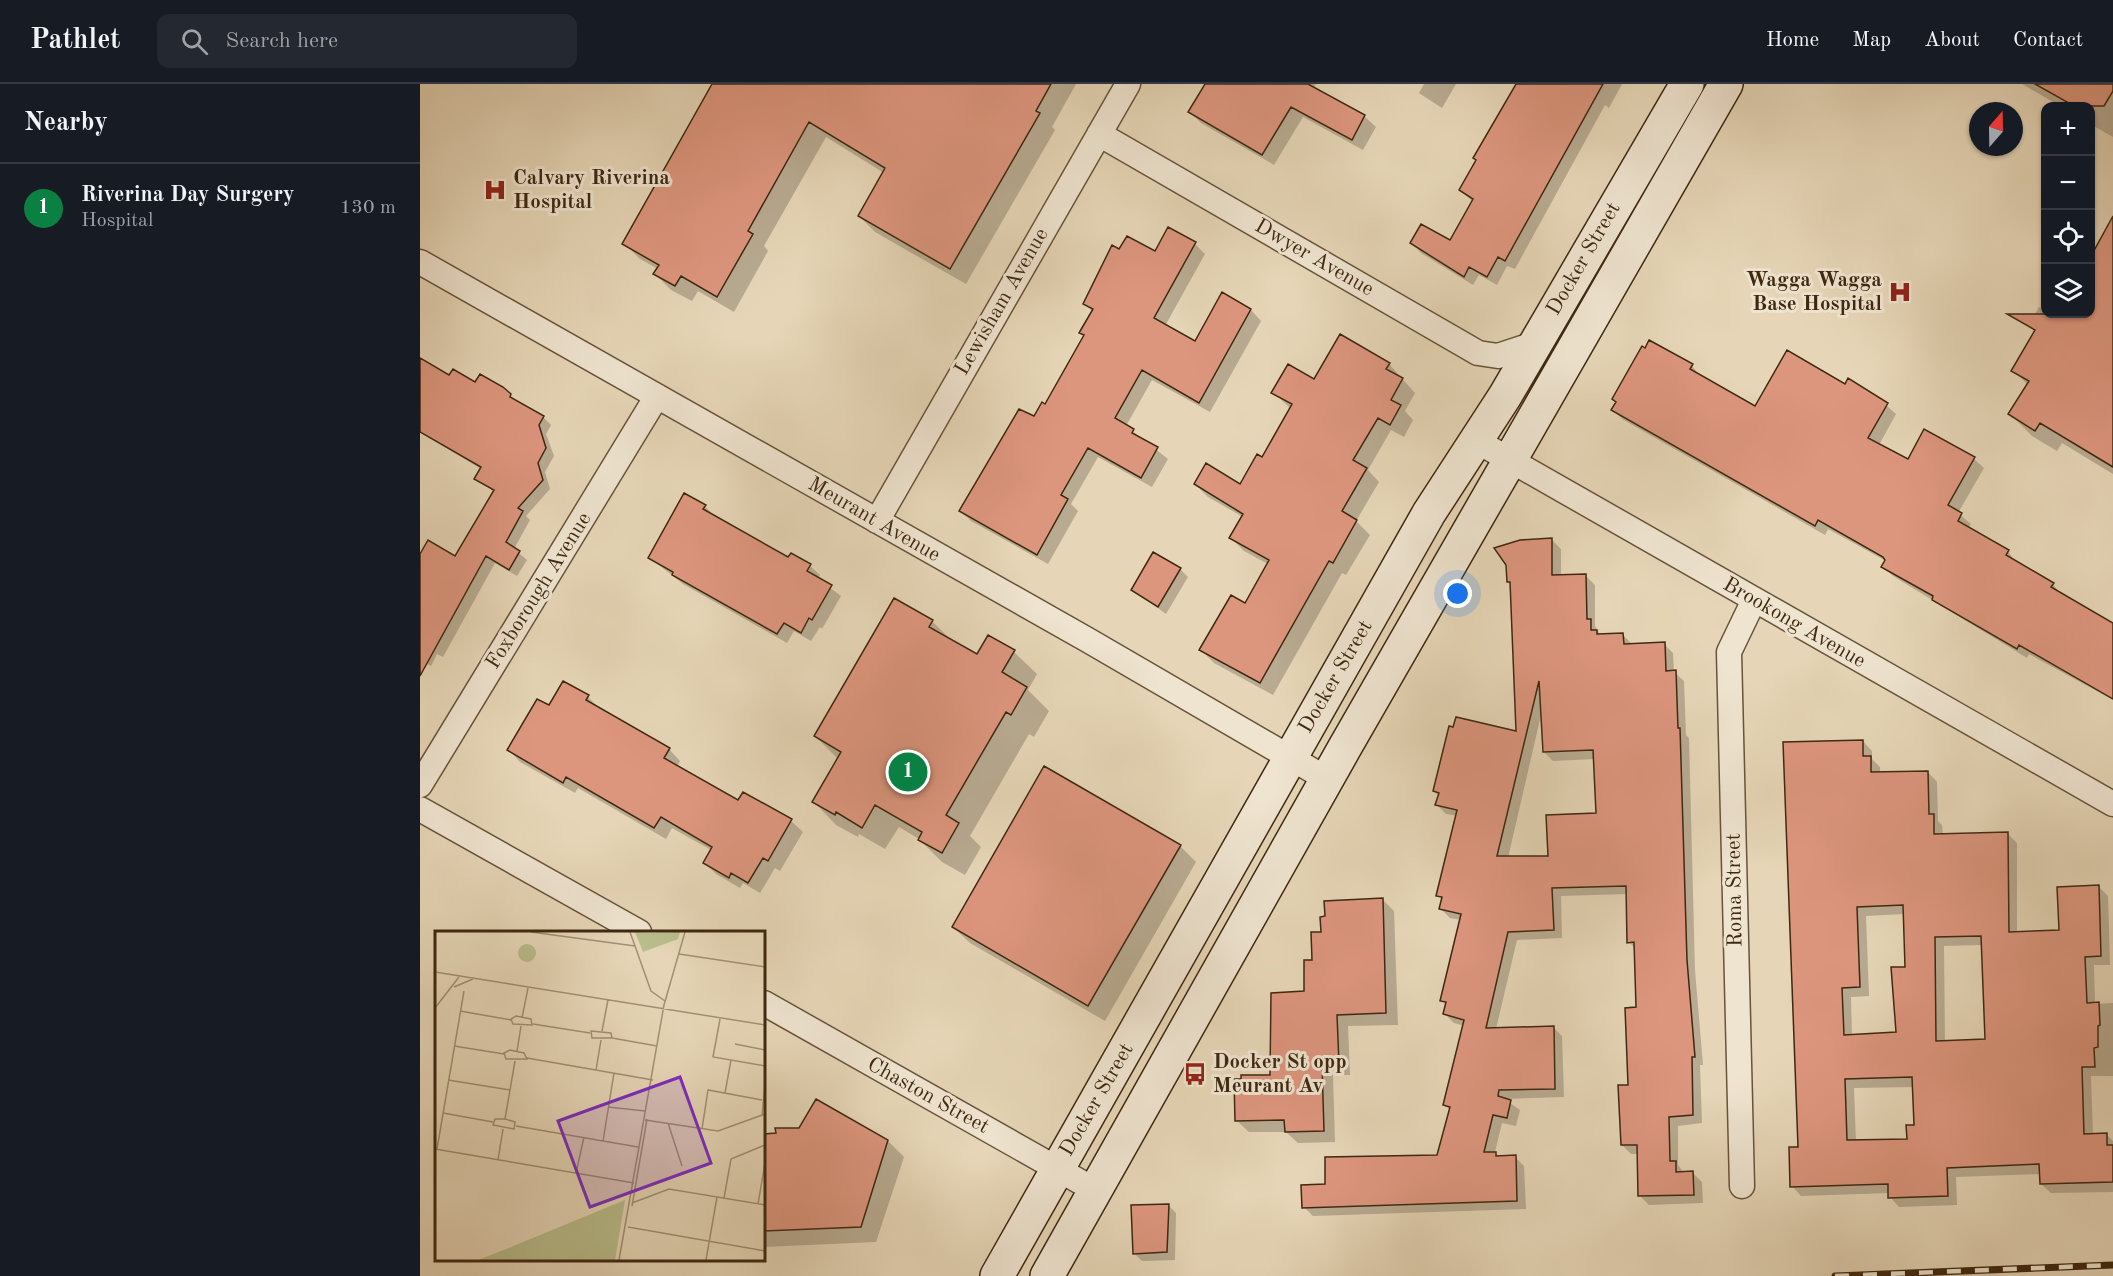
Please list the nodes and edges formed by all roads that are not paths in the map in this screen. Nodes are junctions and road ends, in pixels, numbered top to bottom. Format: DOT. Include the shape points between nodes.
graph roads {
  1 [pos="1128,84"];
  2 [pos="1687,84"];
  3 [pos="1726,84"];
  4 [pos="1099,135"];
  5 [pos="420,262"];
  6 [pos="1534,344"];
  7 [pos="657,396"];
  8 [pos="1475,440"];
  9 [pos="1509,461"];
  10 [pos="877,521"];
  11 [pos="1754,600"];
  12 [pos="1290,759"];
  13 [pos="1327,779"];
  14 [pos="420,785"];
  15 [pos="2113,804"];
  16 [pos="420,809"];
  17 [pos="635,931"];
  18 [pos="765,1004"];
  19 [pos="1058,1169"];
  20 [pos="1742,1186"];
  21 [pos="1094,1189"];
  22 [pos="997,1276"];
  23 [pos="1047,1276"];
  1 -- 4 [label="street, Lewisham Avenue"];
  2 -- 6 [label="main road, Docker Street"];
  3 -- 9 [label="main road, Docker Street"];
  4 -- 6 [label="street, Dwyer Avenue" via="1478,353 1498,356"];
  4 -- 10 [label="street, Lewisham Avenue"];
  5 -- 7 [label="street, Meurant Avenue"];
  6 -- 8 [label="main road, Docker Street"];
  7 -- 10 [label="street, Meurant Avenue"];
  7 -- 14 [label="street, Foxborough Avenue"];
  8 -- 9 [label="street, Brookong Avenue"];
  8 -- 12 [label="main road, Docker Street" via="1429,513"];
  9 -- 11 [label="street, Brookong Avenue"];
  9 -- 13 [label="main road, Docker Street"];
  10 -- 12 [label="street, Meurant Avenue"];
  11 -- 15 [label="street, Brookong Avenue"];
  11 -- 20 [label="street, Roma Street" via="1729,652"];
  12 -- 13 [label="street, Meurant Avenue"];
  12 -- 19 [label="main road, Docker Street"];
  13 -- 21 [label="main road, Docker Street"];
  16 -- 17 [label="street"];
  18 -- 19 [label="street, Chaston Street"];
  19 -- 21 [label="street, Chaston Street"];
  19 -- 22 [label="main road, Docker Street"];
  21 -- 23 [label="main road, Docker Street"];
}
